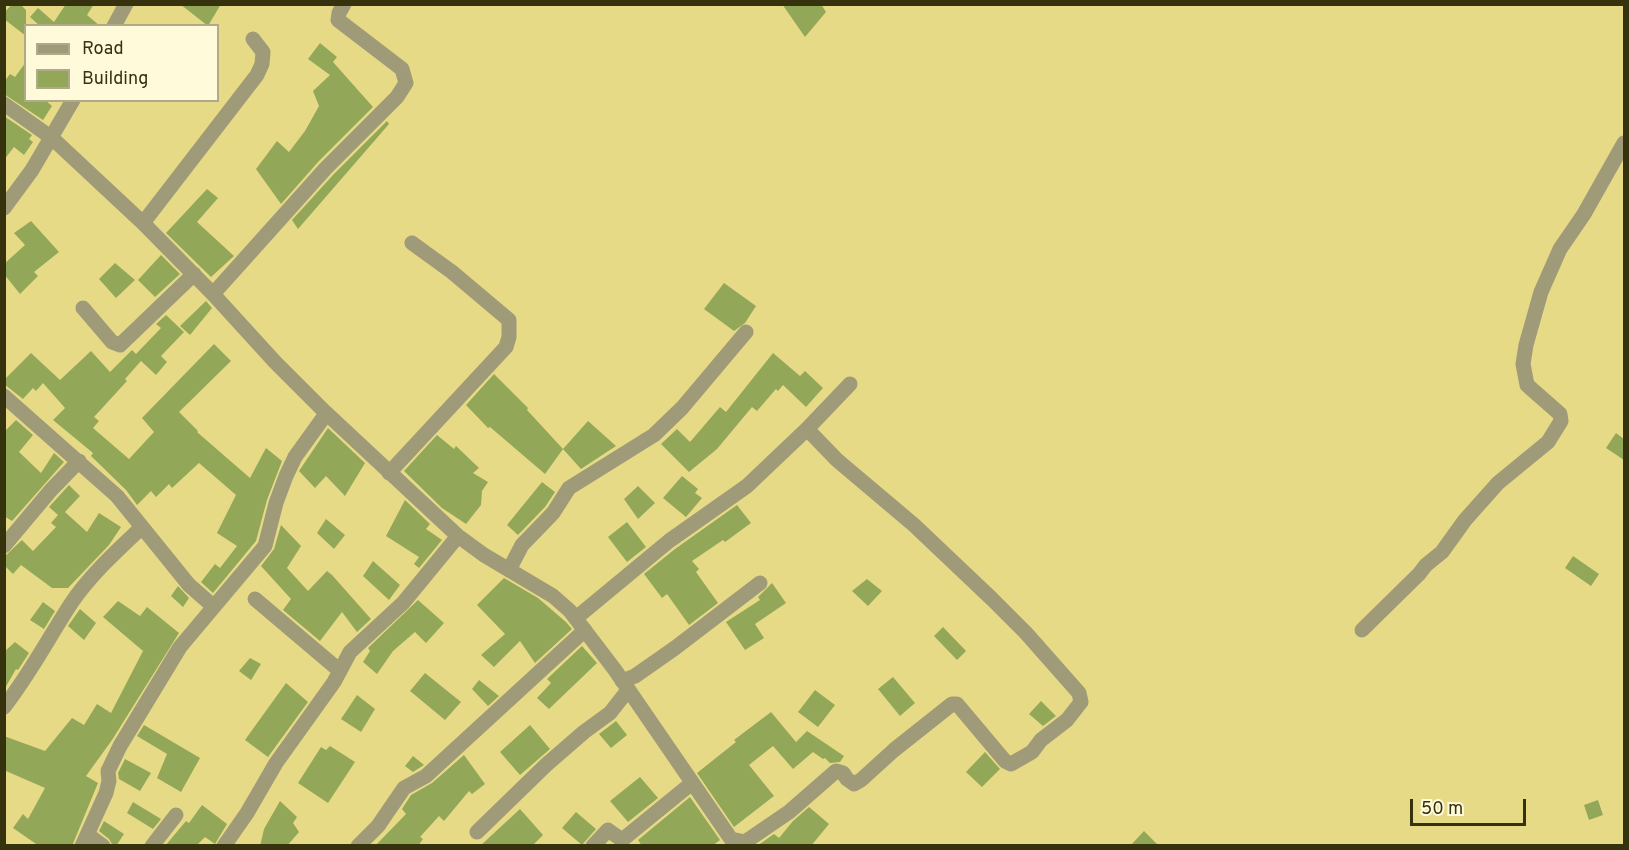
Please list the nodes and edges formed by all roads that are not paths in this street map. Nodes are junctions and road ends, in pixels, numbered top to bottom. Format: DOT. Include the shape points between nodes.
graph roads {
  1 [pos="126,4"];
  2 [pos="344,4"];
  3 [pos="115,24"];
  4 [pos="253,39"];
  5 [pos="72,102"];
  6 [pos="4,104"];
  7 [pos="52,138"];
  8 [pos="1624,144"];
  9 [pos="4,208"];
  10 [pos="143,223"];
  11 [pos="412,243"];
  12 [pos="194,274"];
  13 [pos="213,294"];
  14 [pos="83,308"];
  15 [pos="746,332"];
  16 [pos="850,384"];
  17 [pos="4,396"];
  18 [pos="326,414"];
  19 [pos="807,429"];
  20 [pos="79,461"];
  21 [pos="389,473"];
  22 [pos="142,527"];
  23 [pos="458,536"];
  24 [pos="4,546"];
  25 [pos="509,570"];
  26 [pos="760,583"];
  27 [pos="255,599"];
  28 [pos="213,606"];
  29 [pos="581,624"];
  30 [pos="1362,630"];
  31 [pos="340,671"];
  32 [pos="625,686"];
  33 [pos="4,708"];
  34 [pos="692,783"];
  35 [pos="176,815"];
  36 [pos="477,832"];
  37 [pos="85,840"];
  38 [pos="103,846"];
  39 [pos="152,846"];
  40 [pos="224,846"];
  41 [pos="358,846"];
  42 [pos="593,846"];
  1 -- 3 [label="street"];
  2 -- 13 [label="street" via="338,20 402,69 406,83"];
  4 -- 10 [label="street" via="263,52 257,75"];
  5 -- 7 [label="street"];
  6 -- 7 [label="street"];
  7 -- 9 [label="street"];
  7 -- 10 [label="street"];
  8 -- 30 [label="street" via="1556,256 1526,345 1523,364 1527,385 1560,414 1562,422 1536,453 1498,483 1442,552"];
  10 -- 12 [label="street"];
  11 -- 21 [label="street" via="509,320 509,337 506,347"];
  12 -- 13 [label="street"];
  12 -- 14 [label="street" via="120,345 112,342"];
  13 -- 18 [label="street"];
  15 -- 25 [label="street" via="654,435 569,488 553,513 522,545"];
  16 -- 19 [label="street"];
  17 -- 20 [label="street"];
  18 -- 21 [label="street"];
  18 -- 28 [label="street" via="286,476 265,546"];
  19 -- 29 [label="street" via="747,486 669,541"];
  19 -- 34 [label="street" via="1023,630 1079,693 1081,702 1032,752 1011,764 957,704 952,704 861,780 854,784 836,771 789,812 745,842 731,839"];
  20 -- 22 [label="street" via="117,496"];
  20 -- 24 [label="street"];
  21 -- 23 [label="street"];
  22 -- 28 [label="street" via="189,585"];
  22 -- 33 [label="street" via="73,602"];
  23 -- 25 [label="street"];
  23 -- 31 [label="street" via="403,603 350,652"];
  25 -- 29 [label="street" via="553,596"];
  26 -- 32 [label="street"];
  27 -- 31 [label="street"];
  28 -- 37 [label="street" via="180,647 120,746 108,771 106,793"];
  29 -- 32 [label="street"];
  29 -- 41 [label="street" via="426,776 404,788 378,826"];
  31 -- 40 [label="street"];
  32 -- 34 [label="street"];
  32 -- 36 [label="street" via="610,713 546,765"];
  34 -- 42 [label="street" via="622,840 608,830"];
  35 -- 39 [label="street"];
  37 -- 38 [label="street"];
}
